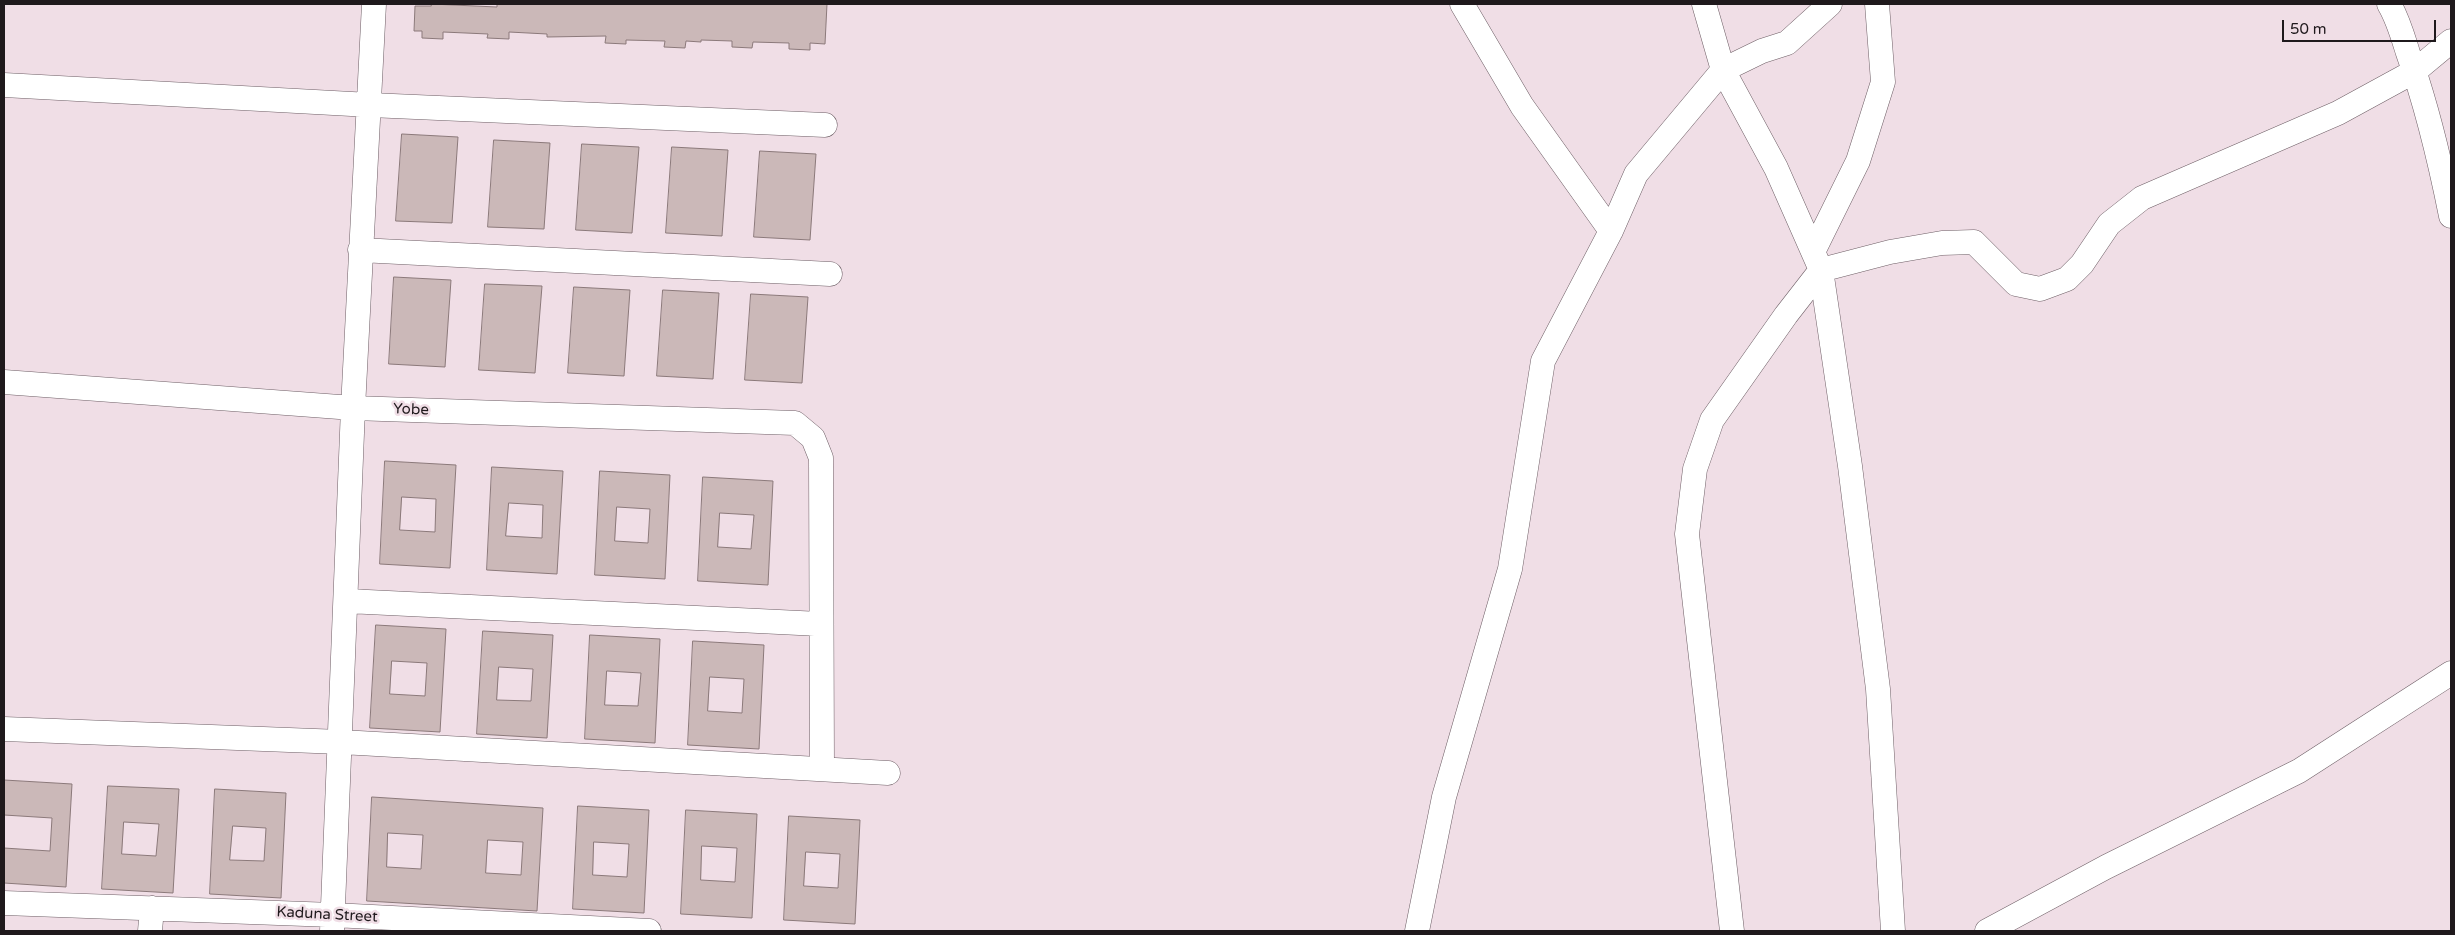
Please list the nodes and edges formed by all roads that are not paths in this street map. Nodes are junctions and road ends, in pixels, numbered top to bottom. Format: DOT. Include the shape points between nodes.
graph roads {
  1 [pos="374,4"];
  2 [pos="1462,4"];
  3 [pos="1704,4"];
  4 [pos="1830,4"];
  5 [pos="1877,4"];
  6 [pos="2389,4"];
  7 [pos="2451,41"];
  8 [pos="1723,70"];
  9 [pos="2415,71"];
  10 [pos="4,85"];
  11 [pos="370,105"];
  12 [pos="825,125"];
  13 [pos="2451,216"];
  14 [pos="1611,231"];
  15 [pos="360,250"];
  16 [pos="1817,261"];
  17 [pos="830,274"];
  18 [pos="4,382"];
  19 [pos="353,408"];
  20 [pos="347,601"];
  21 [pos="820,624"];
  22 [pos="2451,672"];
  23 [pos="4,729"];
  24 [pos="341,742"];
  25 [pos="822,769"];
  26 [pos="888,773"];
  27 [pos="4,903"];
  28 [pos="152,908"];
  29 [pos="333,923"];
  30 [pos="150,931"];
  31 [pos="649,931"];
  32 [pos="1417,931"];
  33 [pos="1732,931"];
  34 [pos="1893,931"];
  35 [pos="1987,931"];
  1 -- 11 [label="street"];
  2 -- 14 [label="street" via="1522,106"];
  3 -- 8 [label="street"];
  4 -- 8 [label="street" via="1787,43"];
  5 -- 16 [label="street" via="1883,82 1858,161"];
  6 -- 9 [label="street"];
  7 -- 9 [label="street"];
  8 -- 14 [label="street" via="1636,174"];
  8 -- 16 [label="street" via="1776,168"];
  9 -- 13 [label="street" via="2442,167"];
  9 -- 16 [label="street" via="2338,113 2142,198 2109,224 2082,264 2067,279 2040,289 2016,284 1974,242 1942,243"];
  10 -- 11 [label="street"];
  11 -- 12 [label="street"];
  11 -- 15 [label="street"];
  14 -- 32 [label="street" via="1543,361 1510,569 1444,797"];
  15 -- 17 [label="street"];
  15 -- 19 [label="street"];
  16 -- 33 [label="street" via="1786,315 1712,420 1695,469 1687,534"];
  16 -- 34 [label="street" via="1850,466 1878,689"];
  18 -- 19 [label="street, Yobe"];
  19 -- 20 [label="street"];
  19 -- 21 [label="street, Yobe" via="795,422 813,438 821,458"];
  20 -- 21 [label="street"];
  20 -- 24 [label="street"];
  21 -- 25 [label="street"];
  22 -- 35 [label="street" via="2299,771 2106,867"];
  23 -- 24 [label="street"];
  24 -- 25 [label="street"];
  24 -- 29 [label="street"];
  25 -- 26 [label="street"];
  27 -- 28 [label="street, Kaduna Street"];
  28 -- 29 [label="street, Kaduna Street"];
  28 -- 30 [label="street"];
  29 -- 31 [label="street, Kaduna Street"];
}
